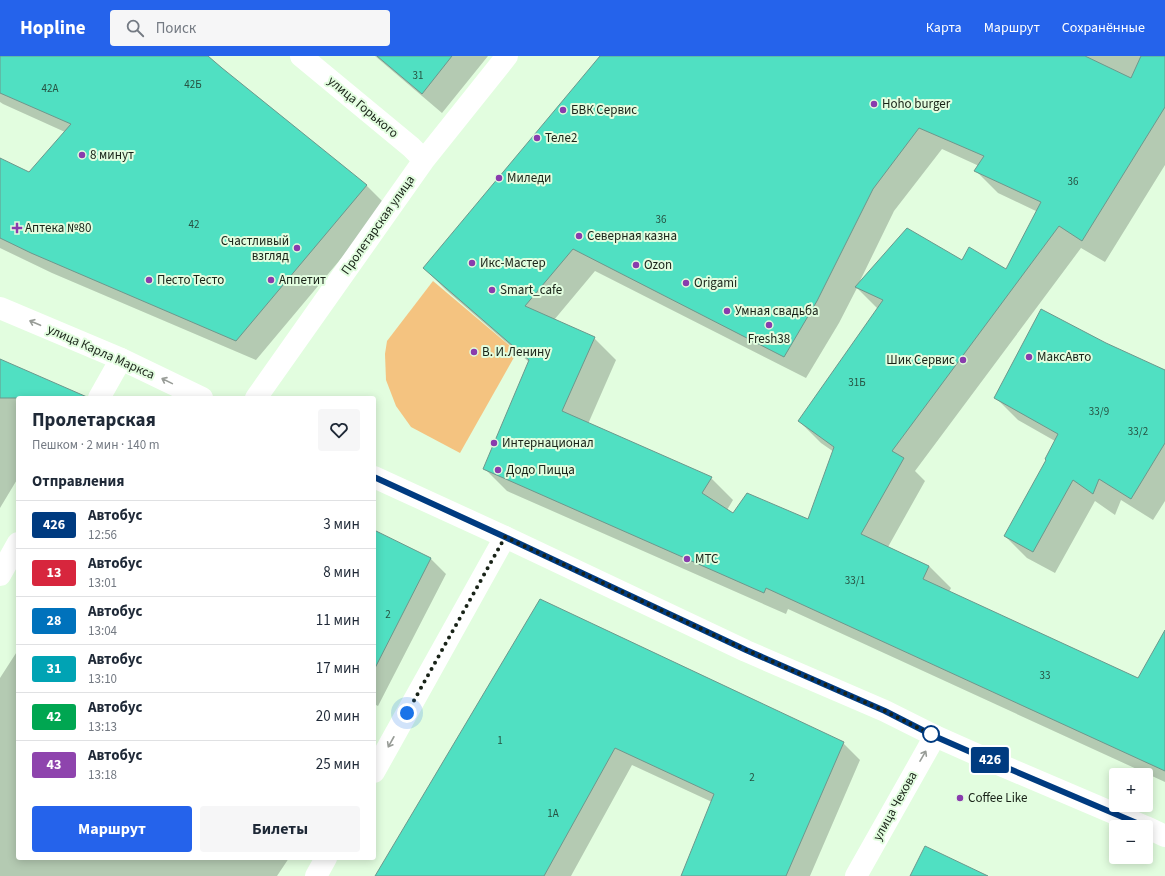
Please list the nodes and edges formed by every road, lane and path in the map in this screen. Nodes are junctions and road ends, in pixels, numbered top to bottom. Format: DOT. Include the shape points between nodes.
graph roads {
  1 [pos="301,56"];
  2 [pos="507,56"];
  3 [pos="424,160"];
  4 [pos="0,308"];
  5 [pos="121,359"];
  6 [pos="101,396"];
  7 [pos="198,396"];
  8 [pos="257,396"];
  9 [pos="376,478"];
  10 [pos="505,537"];
  11 [pos="16,547"];
  12 [pos="0,575"];
  13 [pos="934,736"];
  14 [pos="376,768"];
  15 [pos="1130,820"];
  16 [pos="1153,830"];
  17 [pos="1165,836"];
  18 [pos="325,860"];
  19 [pos="316,876"];
  20 [pos="856,876"];
  1 -- 3 [label="street, улица Горького"];
  2 -- 3 [label="street, Пролетарская улица"];
  3 -- 8 [label="street, Пролетарская улица"];
  5 -- 4 [label="street, улица Карла Маркса, one-way"];
  5 -- 6 [label="street"];
  7 -- 5 [label="street, улица Карла Маркса, one-way"];
  9 -- 10 [label="street"];
  10 -- 13 [label="street" via="746,650 885,711"];
  10 -- 14 [label="street, one-way"];
  11 -- 12 [label="street"];
  13 -- 15 [label="street"];
  20 -- 13 [label="street, улица Чехова, one-way"];
  16 -- 17 [label="street"];
  18 -- 19 [label="street"];
}
